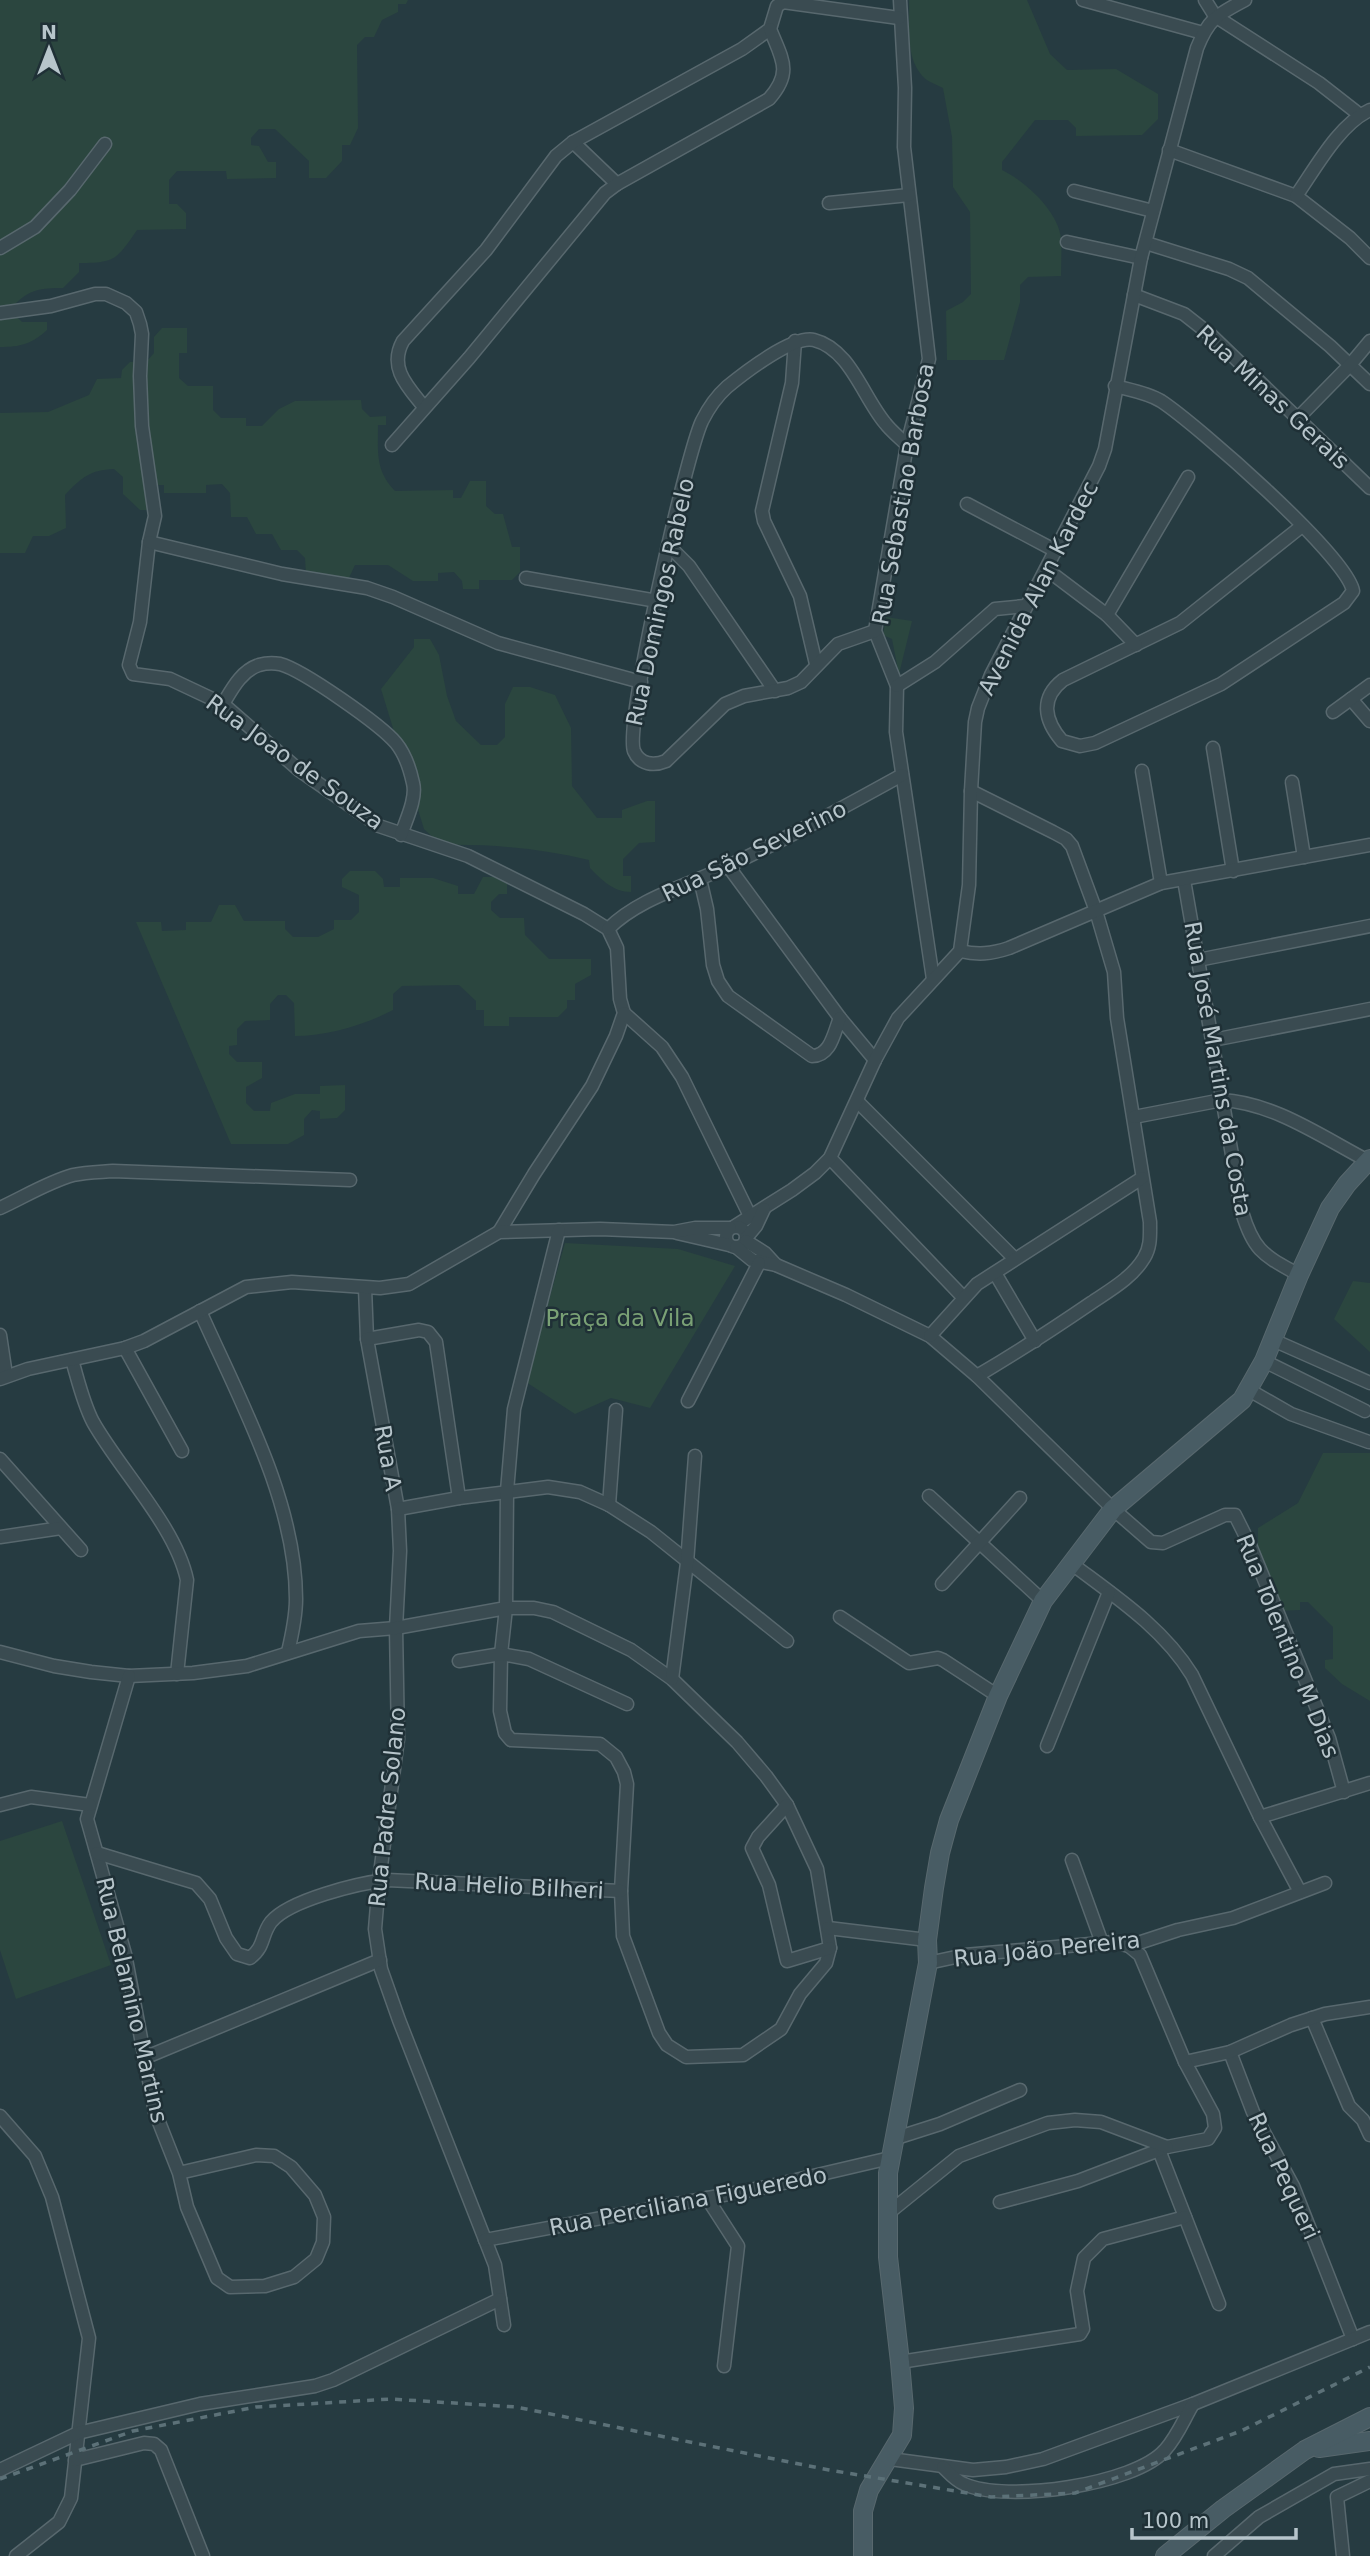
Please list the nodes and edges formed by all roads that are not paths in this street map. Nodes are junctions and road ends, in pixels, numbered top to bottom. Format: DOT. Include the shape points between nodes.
graph roads {
  1 [pos="900,0"];
  2 [pos="1205,0"];
  3 [pos="1245,0"];
  4 [pos="1091,1"];
  5 [pos="1215,16"];
  6 [pos="899,18"];
  7 [pos="770,29"];
  8 [pos="1203,33"];
  9 [pos="1365,112"];
  10 [pos="573,142"];
  11 [pos="105,144"];
  12 [pos="1169,150"];
  13 [pos="617,184"];
  14 [pos="1074,191"];
  15 [pos="909,195"];
  16 [pos="1296,196"];
  17 [pos="829,203"];
  18 [pos="1153,211"];
  19 [pos="1067,242"];
  20 [pos="1146,243"];
  21 [pos="0,248"];
  22 [pos="1141,258"];
  23 [pos="1370,258"];
  24 [pos="1134,295"];
  25 [pos="0,313"];
  26 [pos="799,340"];
  27 [pos="1370,341"];
  28 [pos="1350,365"];
  29 [pos="1370,384"];
  30 [pos="1115,386"];
  31 [pos="425,407"];
  32 [pos="1298,418"];
  33 [pos="907,445"];
  34 [pos="392,446"];
  35 [pos="1188,477"];
  36 [pos="1370,488"];
  37 [pos="967,505"];
  38 [pos="1302,526"];
  39 [pos="149,542"];
  40 [pos="669,546"];
  41 [pos="1056,551"];
  42 [pos="1046,569"];
  43 [pos="526,578"];
  44 [pos="657,601"];
  45 [pos="1025,606"];
  46 [pos="1107,615"];
  47 [pos="875,631"];
  48 [pos="1136,645"];
  49 [pos="816,664"];
  50 [pos="640,682"];
  51 [pos="1370,685"];
  52 [pos="897,687"];
  53 [pos="775,691"];
  54 [pos="1351,699"];
  55 [pos="223,704"];
  56 [pos="1333,712"];
  57 [pos="1370,721"];
  58 [pos="1213,748"];
  59 [pos="1142,771"];
  60 [pos="902,775"];
  61 [pos="1292,782"];
  62 [pos="971,791"];
  63 [pos="401,835"];
  64 [pos="1370,845"];
  65 [pos="1304,857"];
  66 [pos="728,866"];
  67 [pos="1233,870"];
  68 [pos="700,879"];
  69 [pos="1184,880"];
  70 [pos="1161,883"];
  71 [pos="1096,911"];
  72 [pos="1370,926"];
  73 [pos="608,929"];
  74 [pos="960,951"];
  75 [pos="1198,960"];
  76 [pos="933,979"];
  77 [pos="1370,1009"];
  78 [pos="624,1013"];
  79 [pos="840,1018"];
  80 [pos="1213,1040"];
  81 [pos="875,1060"];
  82 [pos="1222,1100"];
  83 [pos="857,1101"];
  84 [pos="1133,1117"];
  85 [pos="830,1158"];
  86 [pos="1369,1160"];
  87 [pos="1142,1178"];
  88 [pos="350,1180"];
  89 [pos="0,1208"];
  90 [pos="764,1209"];
  91 [pos="750,1216"];
  92 [pos="732,1227"];
  93 [pos="559,1230"];
  94 [pos="499,1232"];
  95 [pos="674,1232"];
  96 [pos="740,1243"];
  97 [pos="1015,1259"];
  98 [pos="759,1263"];
  99 [pos="776,1265"];
  100 [pos="995,1273"];
  101 [pos="1299,1275"];
  102 [pos="365,1288"];
  103 [pos="963,1297"];
  104 [pos="200,1311"];
  105 [pos="0,1335"];
  106 [pos="930,1336"];
  107 [pos="367,1339"];
  108 [pos="1273,1340"];
  109 [pos="1035,1341"];
  110 [pos="125,1348"];
  111 [pos="72,1360"];
  112 [pos="1264,1361"];
  113 [pos="977,1376"];
  114 [pos="3,1377"];
  115 [pos="1370,1383"];
  116 [pos="1249,1390"];
  117 [pos="688,1401"];
  118 [pos="616,1410"];
  119 [pos="1365,1411"];
  120 [pos="1369,1443"];
  121 [pos="182,1451"];
  122 [pos="695,1456"];
  123 [pos="0,1459"];
  124 [pos="507,1491"];
  125 [pos="929,1496"];
  126 [pos="458,1498"];
  127 [pos="1020,1498"];
  128 [pos="608,1505"];
  129 [pos="398,1509"];
  130 [pos="1113,1509"];
  131 [pos="61,1528"];
  132 [pos="0,1537"];
  133 [pos="981,1543"];
  134 [pos="81,1550"];
  135 [pos="687,1563"];
  136 [pos="1072,1564"];
  137 [pos="942,1584"];
  138 [pos="1109,1592"];
  139 [pos="1043,1601"];
  140 [pos="506,1608"];
  141 [pos="840,1617"];
  142 [pos="396,1628"];
  143 [pos="787,1641"];
  144 [pos="0,1652"];
  145 [pos="288,1652"];
  146 [pos="501,1654"];
  147 [pos="458,1661"];
  148 [pos="177,1674"];
  149 [pos="129,1676"];
  150 [pos="672,1679"];
  151 [pos="998,1696"];
  152 [pos="627,1704"];
  153 [pos="1047,1746"];
  154 [pos="1370,1783"];
  155 [pos="1344,1792"];
  156 [pos="0,1805"];
  157 [pos="90,1805"];
  158 [pos="787,1805"];
  159 [pos="1260,1817"];
  160 [pos="97,1853"];
  161 [pos="1072,1860"];
  162 [pos="379,1881"];
  163 [pos="1325,1883"];
  164 [pos="621,1891"];
  165 [pos="1300,1892"];
  166 [pos="828,1928"];
  167 [pos="927,1940"];
  168 [pos="1102,1943"];
  169 [pos="1129,1945"];
  170 [pos="830,1948"];
  171 [pos="380,1960"];
  172 [pos="929,1964"];
  173 [pos="1370,2007"];
  174 [pos="1312,2018"];
  175 [pos="1230,2052"];
  176 [pos="144,2057"];
  177 [pos="1185,2062"];
  178 [pos="1020,2090"];
  179 [pos="0,2116"];
  180 [pos="1370,2135"];
  181 [pos="892,2139"];
  182 [pos="1163,2149"];
  183 [pos="890,2158"];
  184 [pos="179,2173"];
  185 [pos="707,2198"];
  186 [pos="1000,2202"];
  187 [pos="886,2215"];
  188 [pos="1185,2217"];
  189 [pos="485,2240"];
  190 [pos="500,2300"];
  191 [pos="1219,2304"];
  192 [pos="504,2325"];
  193 [pos="1370,2332"];
  194 [pos="1353,2339"];
  195 [pos="900,2362"];
  196 [pos="724,2366"];
  197 [pos="1193,2404"];
  198 [pos="1370,2417"];
  199 [pos="78,2433"];
  200 [pos="1370,2441"];
  201 [pos="1305,2450"];
  202 [pos="890,2459"];
  203 [pos="75,2460"];
  204 [pos="943,2467"];
  205 [pos="1370,2469"];
  206 [pos="0,2470"];
  207 [pos="1370,2481"];
  208 [pos="16,2556"];
  209 [pos="203,2556"];
  210 [pos="863,2556"];
  211 [pos="1165,2556"];
  212 [pos="1214,2556"];
  213 [pos="1343,2556"];
  1 -- 6 [label="street, Rua Sebastiao Barbosa"];
  2 -- 5 [label="street"];
  3 -- 5 [label="street"];
  4 -- 8 [label="street"];
  5 -- 8 [label="street, Avenida Alan Kardec"];
  5 -- 9 [label="street"];
  6 -- 7 [label="street" via="783,2 777,6"];
  6 -- 15 [label="street, Rua Sebastiao Barbosa"];
  7 -- 10 [label="street" via="717,65"];
  7 -- 13 [label="street" via="784,74 769,99"];
  8 -- 12 [label="street, Avenida Alan Kardec"];
  9 -- 16 [label="street" via="1342,132"];
  10 -- 13 [label="street"];
  10 -- 31 [label="street" via="556,156 486,250 403,341 398,370"];
  11 -- 21 [label="street" via="35,228"];
  12 -- 16 [label="street"];
  12 -- 18 [label="street, Avenida Alan Kardec"];
  13 -- 31 [label="street" via="595,204"];
  14 -- 18 [label="street"];
  15 -- 17 [label="street"];
  15 -- 33 [label="street, Rua Sebastiao Barbosa" via="929,359"];
  16 -- 23 [label="street"];
  18 -- 20 [label="street, Avenida Alan Kardec"];
  19 -- 22 [label="street"];
  20 -- 22 [label="street, Avenida Alan Kardec"];
  20 -- 28 [label="street" via="1248,278"];
  22 -- 24 [label="street, Avenida Alan Kardec"];
  24 -- 30 [label="street, Avenida Alan Kardec"];
  24 -- 32 [label="street, Rua Minas Gerais" via="1184,314"];
  25 -- 39 [label="street" via="96,294 106,294 136,312 142,334 142,426 154,498"];
  26 -- 33 [label="street" via="823,344 847,365 885,423"];
  26 -- 40 [label="street, Rua Domingos Rabelo" via="726,388 702,422"];
  26 -- 49 [label="street" via="762,511 800,596"];
  27 -- 28 [label="street"];
  28 -- 29 [label="street"];
  28 -- 32 [label="street"];
  30 -- 38 [label="street" via="1171,408"];
  30 -- 41 [label="street, Avenida Alan Kardec" via="1111,425 1099,466"];
  31 -- 34 [label="street"];
  32 -- 36 [label="street, Rua Minas Gerais"];
  33 -- 47 [label="street, Rua Sebastiao Barbosa"];
  35 -- 46 [label="street"];
  37 -- 41 [label="street"];
  38 -- 48 [label="street" via="1180,623"];
  38 -- 48 [label="street" via="1352,583 1353,591 1344,603 1220,684 1095,743 1071,746 1062,741 1050,723 1047,706 1054,687"];
  39 -- 50 [label="street" via="282,574 367,588 498,643"];
  39 -- 55 [label="street, Rua Joao de Souza" via="141,622 130,670 170,679"];
  40 -- 44 [label="street, Rua Domingos Rabelo"];
  40 -- 53 [label="street" via="689,566"];
  41 -- 42 [label="street, Avenida Alan Kardec"];
  42 -- 45 [label="street, Avenida Alan Kardec"];
  42 -- 46 [label="street"];
  43 -- 44 [label="street"];
  44 -- 50 [label="street, Rua Domingos Rabelo"];
  45 -- 52 [label="street" via="995,609 936,662"];
  45 -- 62 [label="street, Avenida Alan Kardec" via="978,708"];
  46 -- 48 [label="street"];
  47 -- 49 [label="street, Rua Domingos Rabelo" via="838,643"];
  47 -- 52 [label="street, Rua Sebastiao Barbosa"];
  49 -- 53 [label="street, Rua Domingos Rabelo" via="801,682"];
  50 -- 53 [label="street, Rua Domingos Rabelo" via="634,750 646,763 657,765 725,704"];
  51 -- 54 [label="street"];
  52 -- 60 [label="street, Rua Sebastiao Barbosa" via="896,732"];
  54 -- 56 [label="street"];
  54 -- 57 [label="street"];
  55 -- 63 [label="street, Rua Joao de Souza" via="299,770 379,826"];
  55 -- 63 [label="street" via="249,670 268,663 294,670 349,705 388,734 408,765 414,789"];
  58 -- 67 [label="street"];
  59 -- 70 [label="street"];
  60 -- 66 [label="street, Rua São Severino"];
  60 -- 76 [label="street, Rua Sebastiao Barbosa"];
  61 -- 65 [label="street"];
  62 -- 71 [label="street" via="1069,842"];
  62 -- 74 [label="street, Avenida Alan Kardec" via="969,885"];
  63 -- 73 [label="street, Rua Joao de Souza" via="468,856"];
  64 -- 65 [label="street"];
  65 -- 67 [label="street"];
  66 -- 68 [label="street, Rua São Severino"];
  66 -- 79 [label="street"];
  67 -- 69 [label="street"];
  68 -- 73 [label="street, Rua São Severino" via="630,910"];
  68 -- 79 [label="street" via="713,965 728,996 812,1056 824,1053"];
  69 -- 70 [label="street"];
  69 -- 75 [label="street, Rua José Martins da Costa"];
  70 -- 71 [label="street"];
  71 -- 74 [label="street" via="992,954"];
  71 -- 84 [label="street" via="1114,972"];
  72 -- 75 [label="street"];
  73 -- 78 [label="street" via="617,948"];
  74 -- 76 [label="street"];
  75 -- 80 [label="street, Rua José Martins da Costa"];
  76 -- 81 [label="street" via="898,1018"];
  77 -- 80 [label="street"];
  78 -- 91 [label="street" via="662,1047 682,1077"];
  78 -- 94 [label="street" via="592,1087"];
  79 -- 81 [label="street"];
  80 -- 82 [label="street, Rua José Martins da Costa"];
  81 -- 83 [label="street"];
  82 -- 84 [label="street"];
  82 -- 86 [label="street" via="1279,1115"];
  82 -- 101 [label="street, Rua José Martins da Costa" via="1248,1232 1265,1255"];
  83 -- 85 [label="street"];
  83 -- 97 [label="street"];
  84 -- 87 [label="street"];
  85 -- 90 [label="street"];
  85 -- 103 [label="street"];
  86 -- 101 [label="street" via="1330,1208"];
  87 -- 97 [label="street"];
  87 -- 109 [label="street" via="1151,1241 1137,1270"];
  88 -- 89 [label="street" via="113,1171 74,1175"];
  90 -- 91 [label="street"];
  90 -- 96 [label="street"];
  91 -- 92 [label="street"];
  92 -- 95 [label="street"];
  92 -- 96 [label="street" via="726,1235"];
  92 -- 96 [label="street" via="745,1231"];
  93 -- 94 [label="street"];
  93 -- 95 [label="street"];
  93 -- 124 [label="street" via="513,1409"];
  94 -- 102 [label="street" via="409,1284"];
  95 -- 96 [label="street"];
  96 -- 98 [label="street" via="747,1257"];
  96 -- 99 [label="street" via="765,1253"];
  97 -- 100 [label="street"];
  98 -- 99 [label="street"];
  98 -- 117 [label="street"];
  99 -- 106 [label="street"];
  100 -- 103 [label="street"];
  100 -- 109 [label="street"];
  101 -- 108 [label="street"];
  102 -- 104 [label="street" via="262,1284 231,1293"];
  102 -- 107 [label="street, Rua A"];
  103 -- 106 [label="street"];
  104 -- 110 [label="street"];
  104 -- 145 [label="street" via="276,1483 295,1581"];
  105 -- 114 [label="street"];
  106 -- 113 [label="street"];
  107 -- 126 [label="street" via="419,1331 428,1332 436,1342"];
  107 -- 129 [label="street, Rua A"];
  108 -- 112 [label="street"];
  108 -- 115 [label="street"];
  109 -- 113 [label="street"];
  110 -- 111 [label="street"];
  110 -- 121 [label="street"];
  111 -- 114 [label="street"];
  111 -- 148 [label="street" via="93,1422 174,1544 185,1569"];
  112 -- 116 [label="street"];
  112 -- 119 [label="street"];
  113 -- 130 [label="street"];
  116 -- 120 [label="street" via="1291,1414"];
  116 -- 130 [label="street"];
  118 -- 128 [label="street"];
  122 -- 135 [label="street"];
  123 -- 131 [label="street"];
  124 -- 126 [label="street"];
  124 -- 128 [label="street" via="548,1487 580,1492"];
  124 -- 140 [label="street"];
  125 -- 133 [label="street"];
  126 -- 129 [label="street"];
  127 -- 133 [label="street"];
  128 -- 135 [label="street" via="651,1532"];
  129 -- 142 [label="street, Rua A"];
  130 -- 136 [label="street"];
  130 -- 155 [label="street, Rua Tolentino M Dias" via="1156,1543 1235,1515 1329,1738"];
  131 -- 132 [label="street"];
  131 -- 134 [label="street"];
  133 -- 137 [label="street"];
  133 -- 139 [label="street"];
  135 -- 143 [label="street"];
  135 -- 150 [label="street"];
  136 -- 138 [label="street"];
  136 -- 139 [label="street"];
  138 -- 153 [label="street"];
  138 -- 159 [label="street" via="1159,1632 1182,1658"];
  139 -- 151 [label="street"];
  140 -- 142 [label="street"];
  140 -- 146 [label="street"];
  140 -- 150 [label="street" via="534,1608 566,1617 631,1650"];
  141 -- 151 [label="street" via="909,1663 938,1658"];
  142 -- 145 [label="street" via="359,1631"];
  142 -- 162 [label="street, Rua Padre Solano" via="398,1739"];
  144 -- 149 [label="street" via="54,1666"];
  145 -- 148 [label="street" via="247,1666"];
  146 -- 147 [label="street"];
  146 -- 152 [label="street" via="551,1667"];
  146 -- 164 [label="street" via="500,1712 509,1738 600,1744 616,1758 627,1784"];
  148 -- 149 [label="street"];
  149 -- 157 [label="street, Rua Belamino Martins"];
  150 -- 158 [label="street" via="737,1742"];
  151 -- 167 [label="street" via="943,1842"];
  154 -- 155 [label="street"];
  155 -- 159 [label="street"];
  156 -- 157 [label="street" via="31,1797"];
  157 -- 160 [label="street, Rua Belamino Martins" via="87,1819"];
  158 -- 166 [label="street" via="817,1869"];
  158 -- 170 [label="street" via="752,1848 769,1885 787,1961"];
  159 -- 165 [label="street"];
  160 -- 162 [label="street, Rua Helio Bilheri" via="196,1883 210,1899 237,1954 250,1958 259,1951 271,1923 291,1907"];
  160 -- 176 [label="street, Rua Belamino Martins" via="125,1954"];
  161 -- 168 [label="street"];
  162 -- 164 [label="street, Rua Helio Bilheri"];
  162 -- 171 [label="street, Rua Padre Solano" via="375,1928"];
  163 -- 165 [label="street, Rua João Pereira"];
  164 -- 170 [label="street" via="623,1936 659,2033 667,2045 686,2057 743,2055 771,2037 826,1963"];
  165 -- 169 [label="street, Rua João Pereira" via="1233,1918"];
  166 -- 167 [label="street"];
  166 -- 170 [label="street"];
  167 -- 172 [label="street"];
  168 -- 169 [label="street, Rua João Pereira"];
  168 -- 172 [label="street, Rua João Pereira" via="965,1955"];
  169 -- 177 [label="street" via="1140,1955"];
  171 -- 176 [label="street"];
  171 -- 189 [label="street, Rua Padre Solano"];
  172 -- 181 [label="street"];
  173 -- 174 [label="street"];
  174 -- 175 [label="street"];
  174 -- 180 [label="street" via="1349,2106"];
  175 -- 177 [label="street"];
  175 -- 194 [label="street, Rua Pequeri" via="1252,2112 1293,2186"];
  176 -- 184 [label="street, Rua Belamino Martins" via="155,2112"];
  177 -- 182 [label="street" via="1213,2114 1215,2128 1208,2139"];
  178 -- 181 [label="street"];
  179 -- 199 [label="street" via="35,2156 52,2197 78,2292 89,2338"];
  181 -- 183 [label="street"];
  182 -- 186 [label="street" via="1078,2181"];
  182 -- 187 [label="street" via="1101,2122 1048,2123 959,2156"];
  182 -- 188 [label="street"];
  183 -- 185 [label="street, Rua Perciliana Figueredo"];
  183 -- 187 [label="street"];
  184 -- 184 [label="street" via="256,2155 274,2156 291,2167 315,2195 324,2217 323,2242 316,2259 294,2277 265,2286 230,2287 216,2278 187,2207"];
  185 -- 189 [label="street, Rua Perciliana Figueredo"];
  185 -- 196 [label="street" via="738,2246"];
  187 -- 195 [label="street"];
  188 -- 191 [label="street"];
  188 -- 195 [label="street" via="1102,2239 1084,2258 1077,2291 1080,2334"];
  189 -- 190 [label="street, Rua Padre Solano" via="495,2264"];
  190 -- 192 [label="street, Rua Padre Solano"];
  190 -- 199 [label="street" via="315,2386 200,2404"];
  193 -- 194 [label="street"];
  194 -- 197 [label="street"];
  195 -- 202 [label="street" via="902,2435"];
  197 -- 204 [label="street" via="1043,2459 1006,2468"];
  197 -- 204 [label="street" via="1164,2452 1143,2465 1094,2482 1060,2489 991,2491 962,2484"];
  198 -- 201 [label="street"];
  199 -- 203 [label="street"];
  199 -- 206 [label="street"];
  200 -- 201 [label="street"];
  201 -- 211 [label="street"];
  202 -- 204 [label="street"];
  202 -- 210 [label="street" via="869,2490 863,2511"];
  203 -- 208 [label="street" via="71,2498 59,2522"];
  203 -- 209 [label="street" via="154,2444 161,2450"];
  205 -- 212 [label="street" via="1334,2474 1259,2517"];
  207 -- 213 [label="street" via="1337,2497"];
}
